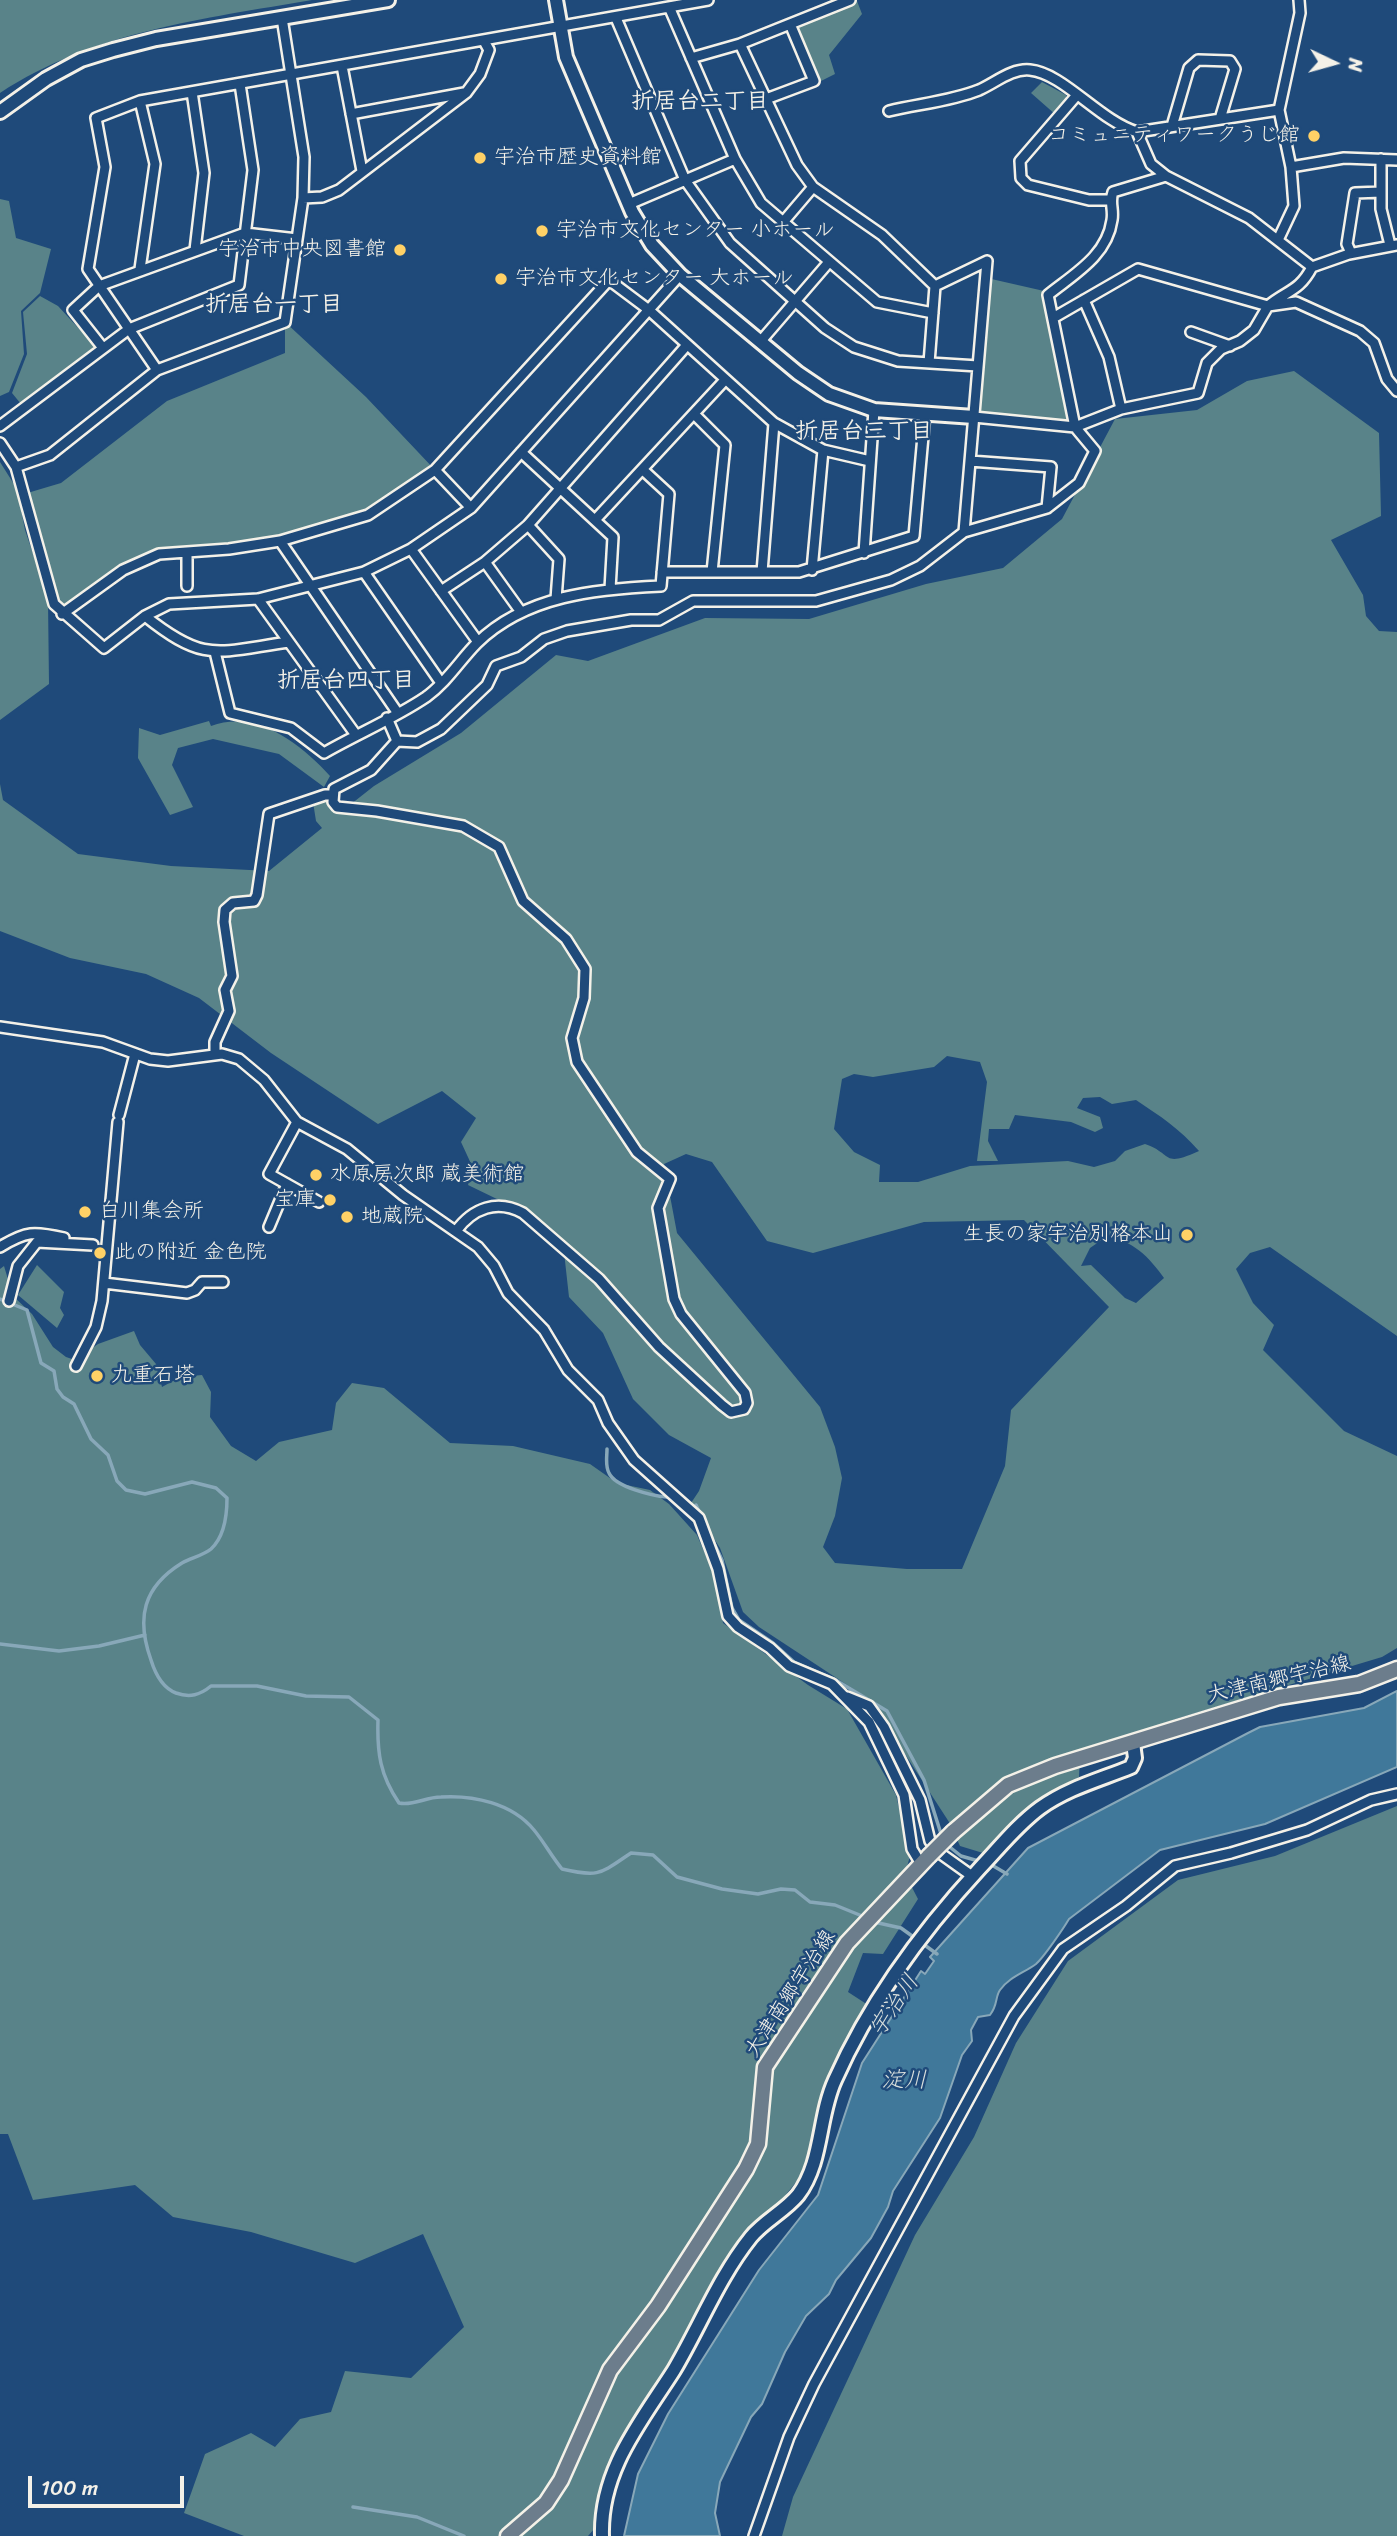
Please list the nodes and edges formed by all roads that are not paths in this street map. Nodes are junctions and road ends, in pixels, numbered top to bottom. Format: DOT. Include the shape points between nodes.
graph roads {
  1 [pos="388,0"];
  2 [pos="556,0"];
  3 [pos="708,0"];
  4 [pos="850,0"];
  5 [pos="1299,0"];
  6 [pos="670,9"];
  7 [pos="282,18"];
  8 [pos="616,18"];
  9 [pos="790,24"];
  10 [pos="561,27"];
  11 [pos="484,41"];
  12 [pos="740,44"];
  13 [pos="691,58"];
  14 [pos="342,65"];
  15 [pos="293,74"];
  16 [pos="240,84"];
  17 [pos="192,92"];
  18 [pos="466,93"];
  19 [pos="1077,95"];
  20 [pos="766,99"];
  21 [pos="140,101"];
  22 [pos="1279,110"];
  23 [pos="889,111"];
  24 [pos="0,112"];
  25 [pos="351,114"];
  26 [pos="1220,119"];
  27 [pos="1172,127"];
  28 [pos="1137,132"];
  29 [pos="735,159"];
  30 [pos="1381,159"];
  31 [pos="1397,160"];
  32 [pos="1291,167"];
  33 [pos="362,171"];
  34 [pos="1166,176"];
  35 [pos="685,180"];
  36 [pos="813,187"];
  37 [pos="1381,192"];
  38 [pos="303,198"];
  39 [pos="1109,200"];
  40 [pos="629,204"];
  41 [pos="784,221"];
  42 [pos="245,233"];
  43 [pos="297,239"];
  44 [pos="1278,240"];
  45 [pos="1394,245"];
  46 [pos="195,250"];
  47 [pos="1351,253"];
  48 [pos="829,262"];
  49 [pos="1312,267"];
  50 [pos="140,269"];
  51 [pos="680,275"];
  52 [pos="99,286"];
  53 [pos="935,286"];
  54 [pos="1084,300"];
  55 [pos="794,302"];
  56 [pos="1268,306"];
  57 [pos="649,310"];
  58 [pos="933,313"];
  59 [pos="1053,318"];
  60 [pos="129,329"];
  61 [pos="1191,332"];
  62 [pos="760,342"];
  63 [pos="688,345"];
  64 [pos="1230,346"];
  65 [pos="103,348"];
  66 [pos="929,363"];
  67 [pos="978,366"];
  68 [pos="157,370"];
  69 [pos="725,380"];
  70 [pos="1397,391"];
  71 [pos="1121,409"];
  72 [pos="874,410"];
  73 [pos="694,414"];
  74 [pos="925,414"];
  75 [pos="974,417"];
  76 [pos="774,423"];
  77 [pos="0,426"];
  78 [pos="1075,427"];
  79 [pos="0,443"];
  80 [pos="823,450"];
  81 [pos="521,452"];
  82 [pos="870,461"];
  83 [pos="970,461"];
  84 [pos="16,467"];
  85 [pos="435,470"];
  86 [pos="643,470"];
  87 [pos="559,487"];
  88 [pos="471,508"];
  89 [pos="1047,508"];
  90 [pos="595,520"];
  91 [pos="528,525"];
  92 [pos="964,532"];
  93 [pos="281,541"];
  94 [pos="411,549"];
  95 [pos="187,552"];
  96 [pos="864,553"];
  97 [pos="485,562"];
  98 [pos="812,569"];
  99 [pos="364,572"];
  100 [pos="663,572"];
  101 [pos="712,572"];
  102 [pos="762,572"];
  103 [pos="310,587"];
  104 [pos="610,589"];
  105 [pos="441,591"];
  106 [pos="188,595"];
  107 [pos="258,599"];
  108 [pos="555,599"];
  109 [pos="521,612"];
  110 [pos="62,614"];
  111 [pos="145,616"];
  112 [pos="289,642"];
  113 [pos="478,642"];
  114 [pos="215,652"];
  115 [pos="441,683"];
  116 [pos="397,712"];
  117 [pos="387,718"];
  118 [pos="356,735"];
  119 [pos="397,741"];
  120 [pos="332,795"];
  121 [pos="0,1027"];
  122 [pos="135,1054"];
  123 [pos="215,1055"];
  124 [pos="298,1122"];
  125 [pos="287,1184"];
  126 [pos="320,1202"];
  127 [pos="269,1227"];
  128 [pos="456,1230"];
  129 [pos="93,1245"];
  130 [pos="0,1248"];
  131 [pos="106,1248"];
  132 [pos="223,1282"];
  133 [pos="104,1283"];
  134 [pos="9,1301"];
  135 [pos="76,1366"];
  136 [pos="1397,1669"];
  137 [pos="846,1697"];
  138 [pos="1133,1743"];
  139 [pos="1397,1794"];
  140 [pos="925,1860"];
  141 [pos="976,1872"];
  142 [pos="508,2536"];
  143 [pos="602,2536"];
  144 [pos="754,2536"];
  1 -- 7 [label="street"];
  2 -- 10 [label="street"];
  3 -- 6 [label="street"];
  4 -- 9 [label="street"];
  5 -- 22 [label="street"];
  6 -- 8 [label="street"];
  6 -- 13 [label="street"];
  7 -- 15 [label="street"];
  7 -- 24 [label="street" via="156,39 81,60"];
  8 -- 10 [label="street"];
  8 -- 35 [label="street"];
  9 -- 12 [label="street"];
  9 -- 20 [label="street" via="814,81"];
  10 -- 11 [label="street"];
  10 -- 40 [label="street" via="566,57"];
  11 -- 14 [label="street"];
  11 -- 18 [label="street" via="489,50"];
  12 -- 13 [label="street"];
  12 -- 20 [label="street"];
  13 -- 29 [label="street"];
  14 -- 15 [label="street"];
  14 -- 25 [label="street"];
  15 -- 16 [label="street"];
  15 -- 38 [label="street" via="304,157"];
  16 -- 17 [label="street"];
  16 -- 42 [label="street" via="253,170"];
  17 -- 21 [label="street"];
  17 -- 46 [label="street" via="204,173"];
  18 -- 25 [label="street"];
  18 -- 33 [label="street"];
  19 -- 23 [label="street" via="1030,69 1009,74 978,91"];
  19 -- 28 [label="street" via="1118,126"];
  19 -- 39 [label="street" via="1020,161 1018,170 1028,185 1088,200"];
  20 -- 36 [label="street" via="797,166"];
  21 -- 50 [label="street" via="155,164"];
  21 -- 52 [label="street" via="96,118 105,167 88,269"];
  22 -- 26 [label="street"];
  22 -- 32 [label="street"];
  25 -- 33 [label="street"];
  26 -- 27 [label="street"];
  26 -- 27 [label="street" via="1235,69 1230,61 1198,60 1189,68"];
  27 -- 28 [label="street"];
  28 -- 34 [label="street" via="1151,164"];
  29 -- 35 [label="street"];
  29 -- 41 [label="street" via="761,203"];
  30 -- 31 [label="street"];
  30 -- 32 [label="street" via="1344,158"];
  30 -- 37 [label="street"];
  32 -- 44 [label="street" via="1294,205"];
  33 -- 38 [label="street" via="340,190"];
  34 -- 39 [label="street" via="1112,192"];
  34 -- 44 [label="street" via="1249,218"];
  35 -- 40 [label="street"];
  35 -- 55 [label="street" via="730,243"];
  36 -- 41 [label="street"];
  36 -- 53 [label="street" via="882,235"];
  37 -- 45 [label="street" via="1381,209"];
  37 -- 47 [label="street" via="1355,192 1347,244"];
  38 -- 43 [label="street"];
  39 -- 59 [label="street" via="1113,218 1102,251 1048,295"];
  40 -- 51 [label="street" via="652,245"];
  41 -- 48 [label="street"];
  42 -- 43 [label="street"];
  42 -- 46 [label="street"];
  42 -- 60 [label="street" via="239,285"];
  43 -- 68 [label="street" via="285,322"];
  44 -- 49 [label="street"];
  45 -- 47 [label="street"];
  46 -- 50 [label="street"];
  47 -- 49 [label="street"];
  48 -- 55 [label="street"];
  48 -- 58 [label="street" via="877,302"];
  49 -- 56 [label="street" via="1297,291"];
  50 -- 52 [label="street"];
  51 -- 57 [label="street"];
  51 -- 62 [label="street"];
  52 -- 60 [label="street"];
  52 -- 65 [label="street" via="73,310"];
  53 -- 58 [label="street"];
  53 -- 67 [label="street" via="987,261"];
  54 -- 56 [label="street" via="1138,269"];
  54 -- 59 [label="street"];
  54 -- 71 [label="street" via="1109,357"];
  55 -- 62 [label="street"];
  55 -- 66 [label="street" via="854,347 898,361"];
  56 -- 64 [label="street" via="1254,330"];
  56 -- 70 [label="street" via="1296,302 1360,331 1374,343 1387,379"];
  57 -- 63 [label="street"];
  57 -- 81 [label="street"];
  57 -- 85 [label="street" via="610,280"];
  58 -- 66 [label="street"];
  59 -- 78 [label="street"];
  60 -- 65 [label="street"];
  60 -- 68 [label="street"];
  61 -- 64 [label="street"];
  62 -- 72 [label="street" via="829,394"];
  63 -- 69 [label="street"];
  63 -- 87 [label="street"];
  64 -- 71 [label="street" via="1207,363 1198,393"];
  65 -- 77 [label="street"];
  66 -- 67 [label="street"];
  67 -- 75 [label="street"];
  68 -- 84 [label="street" via="50,455"];
  69 -- 73 [label="street"];
  69 -- 76 [label="street"];
  71 -- 78 [label="street"];
  72 -- 74 [label="street"];
  72 -- 82 [label="street"];
  73 -- 86 [label="street"];
  73 -- 101 [label="street" via="725,445"];
  74 -- 75 [label="street"];
  74 -- 96 [label="street" via="915,536"];
  75 -- 78 [label="street"];
  75 -- 83 [label="street"];
  76 -- 80 [label="street"];
  76 -- 102 [label="street"];
  78 -- 89 [label="street" via="1095,451 1079,483"];
  79 -- 84 [label="street"];
  80 -- 82 [label="street"];
  80 -- 98 [label="street"];
  81 -- 87 [label="street"];
  81 -- 88 [label="street"];
  82 -- 96 [label="street"];
  83 -- 89 [label="street" via="1051,467"];
  83 -- 92 [label="street"];
  84 -- 110 [label="street" via="54,604"];
  85 -- 88 [label="street"];
  85 -- 93 [label="street" via="368,515"];
  86 -- 90 [label="street"];
  86 -- 100 [label="street" via="669,494"];
  87 -- 90 [label="street"];
  87 -- 91 [label="street"];
  88 -- 94 [label="street"];
  89 -- 92 [label="street"];
  90 -- 104 [label="street" via="613,537"];
  91 -- 97 [label="street"];
  91 -- 108 [label="street" via="559,559"];
  92 -- 119 [label="street" via="920,566 891,580 816,601 693,601 659,620 631,620 544,639 522,657 496,666 487,685 428,739"];
  93 -- 95 [label="street"];
  93 -- 103 [label="street"];
  94 -- 99 [label="street"];
  94 -- 105 [label="street"];
  95 -- 106 [label="street"];
  95 -- 110 [label="street" via="159,554 123,570"];
  96 -- 98 [label="street"];
  97 -- 105 [label="street"];
  97 -- 109 [label="street"];
  98 -- 102 [label="street"];
  99 -- 103 [label="street"];
  99 -- 115 [label="street"];
  100 -- 101 [label="street"];
  100 -- 104 [label="street" via="661,586"];
  101 -- 102 [label="street"];
  103 -- 107 [label="street"];
  103 -- 116 [label="street"];
  104 -- 108 [label="street"];
  105 -- 113 [label="street"];
  106 -- 107 [label="street"];
  106 -- 111 [label="street"];
  107 -- 112 [label="street"];
  108 -- 109 [label="street"];
  109 -- 113 [label="street"];
  110 -- 111 [label="street" via="104,648"];
  111 -- 114 [label="street" via="185,645"];
  112 -- 114 [label="street"];
  112 -- 118 [label="street"];
  113 -- 115 [label="street"];
  114 -- 118 [label="street" via="230,713 291,729 324,753"];
  115 -- 116 [label="street"];
  116 -- 117 [label="street"];
  117 -- 118 [label="street"];
  117 -- 119 [label="street"];
  119 -- 120 [label="street" via="371,769 334,789"];
  120 -- 123 [label="street" via="269,814 257,895 254,901 233,903 225,910 232,976 225,990 229,1011 215,1042"];
  120 -- 128 [label="street" via="337,807 475,831 504,854 523,901 573,948 586,981 572,1038 577,1062 637,1152 670,1179 658,1208 674,1299 745,1393 744,1409 731,1412 722,1405 659,1347 598,1279 523,1213 513,1207 482,1208"];
  121 -- 122 [label="street" via="78,1037"];
  122 -- 123 [label="street" via="168,1061"];
  122 -- 131 [label="street" via="118,1119"];
  123 -- 124 [label="street" via="239,1059 253,1068"];
  124 -- 125 [label="street" via="269,1174"];
  124 -- 128 [label="street" via="347,1149 403,1195"];
  125 -- 126 [label="street"];
  125 -- 127 [label="street"];
  128 -- 137 [label="street" via="478,1247 508,1293 544,1330 568,1370 598,1401 634,1460 699,1518 718,1569 728,1616 738,1628 789,1666 832,1684"];
  129 -- 130 [label="street" via="22,1233"];
  129 -- 131 [label="street"];
  129 -- 134 [label="street" via="37,1242 18,1266"];
  131 -- 133 [label="street"];
  132 -- 133 [label="street" via="202,1282 187,1293"];
  133 -- 135 [label="street" via="96,1327"];
  136 -- 138 [label="main road, 大津南郷宇治線" via="1359,1684 1279,1698"];
  137 -- 140 [label="street" via="869,1723 904,1796 912,1849"];
  137 -- 141 [label="street" via="869,1706 884,1727 920,1800 937,1851"];
  138 -- 140 [label="main road, 大津南郷宇治線, bridge" via="1008,1785 988,1798"];
  138 -- 141 [label="street" via="1135,1758 1130,1767 1072,1788 1038,1809"];
  139 -- 144 [label="street" via="1371,1800 1307,1830 1175,1866 1063,1949 1014,2016 814,2384 789,2437"];
  140 -- 142 [label="main road, 大津南郷宇治線" via="827,1970 765,2067 758,2144 746,2169 659,2306 610,2370 546,2503"];
  141 -- 143 [label="street" via="912,1946 846,2054 830,2091 808,2178 796,2197 753,2235 736,2258 674,2370 623,2447 606,2496"];
}
